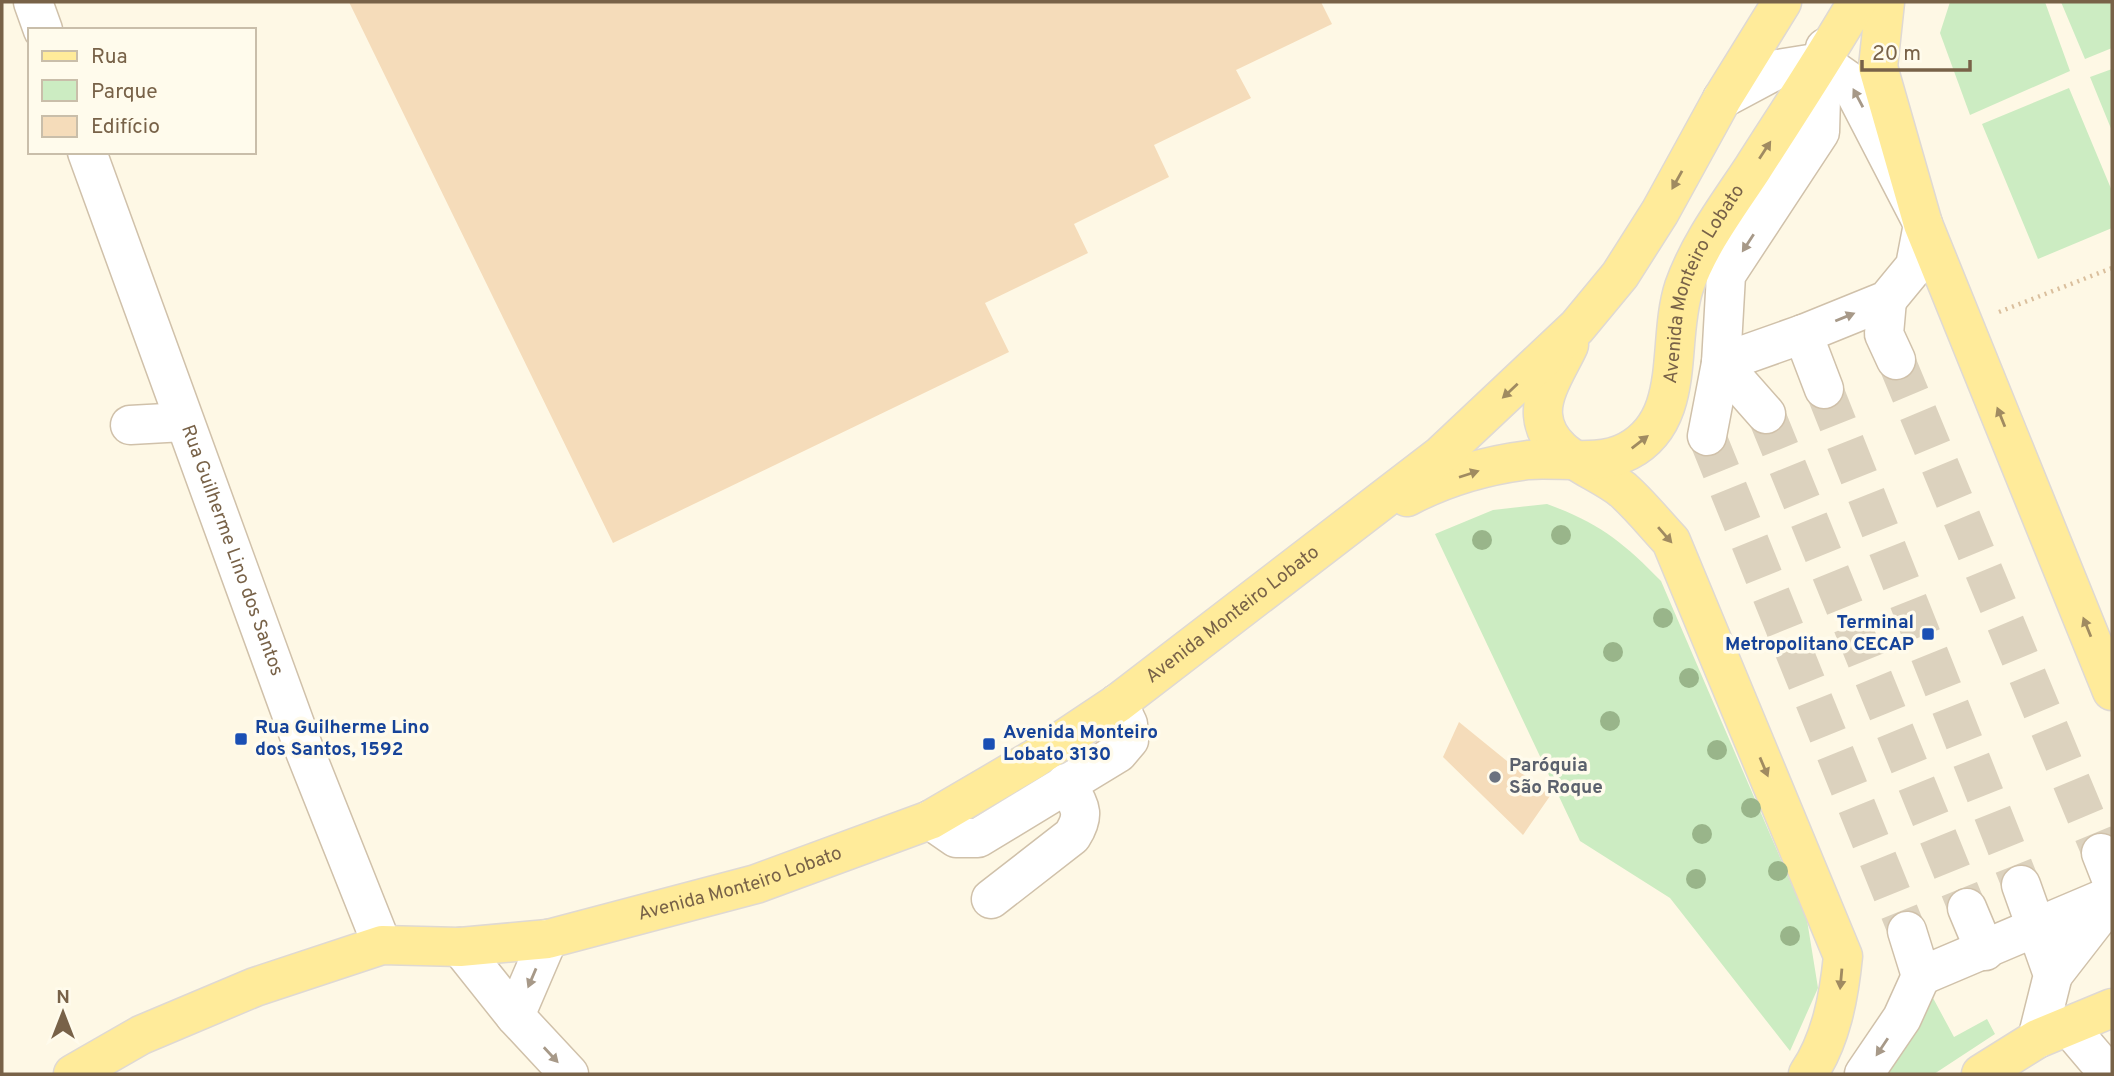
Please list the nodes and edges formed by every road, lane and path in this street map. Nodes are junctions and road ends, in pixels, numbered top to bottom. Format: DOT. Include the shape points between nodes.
graph roads {
  1 [pos="33,2"];
  2 [pos="1782,2"];
  3 [pos="1837,2"];
  4 [pos="1857,2"];
  5 [pos="1885,2"];
  6 [pos="42,28"];
  7 [pos="1822,62"];
  8 [pos="1722,99"];
  9 [pos="88,154"];
  10 [pos="1923,224"];
  11 [pos="2112,268"];
  12 [pos="1887,300"];
  13 [pos="1964,326"];
  14 [pos="1577,327"];
  15 [pos="1803,334"];
  16 [pos="1896,360"];
  17 [pos="1721,363"];
  18 [pos="1824,389"];
  19 [pos="1766,414"];
  20 [pos="184,422"];
  21 [pos="130,425"];
  22 [pos="1707,436"];
  23 [pos="1576,460"];
  24 [pos="1341,534"];
  25 [pos="2112,691"];
  26 [pos="1118,703"];
  27 [pos="1066,783"];
  28 [pos="930,820"];
  29 [pos="2021,885"];
  30 [pos="2112,897"];
  31 [pos="991,899"];
  32 [pos="1967,908"];
  33 [pos="2038,927"];
  34 [pos="1907,931"];
  35 [pos="548,939"];
  36 [pos="382,945"];
  37 [pos="460,947"];
  38 [pos="1985,951"];
  39 [pos="2053,975"];
  40 [pos="1921,976"];
  41 [pos="2112,1008"];
  42 [pos="515,1016"];
  43 [pos="2053,1033"];
  44 [pos="73,1074"];
  45 [pos="569,1074"];
  46 [pos="1808,1074"];
  47 [pos="1864,1074"];
  48 [pos="1981,1074"];
  49 [pos="2109,1074"];
  1 -- 6 [label="street"];
  2 -- 8 [label="main road, Avenida Monteiro Lobato"];
  3 -- 7 [label="street"];
  4 -- 7 [label="main road, Avenida Monteiro Lobato"];
  5 -- 10 [label="main road" via="1878,66"];
  7 -- 8 [label="street" via="1778,69"];
  10 -- 7 [label="street, one-way" via="1849,81"];
  7 -- 17 [label="street, one-way" via="1820,132 1726,275"];
  23 -- 7 [label="main road, Avenida Monteiro Lobato, one-way" via="1626,452 1658,425 1667,405 1683,290 1698,253"];
  8 -- 14 [label="main road, Avenida Monteiro Lobato, one-way" via="1620,275"];
  9 -- 20 [label="street, Rua Guilherme Lino dos Santos"];
  10 -- 12 [label="street" via="1915,266"];
  10 -- 13 [label="main road"];
  11 -- 13 [label="path"];
  15 -- 12 [label="street, one-way"];
  12 -- 16 [label="street" via="1884,334"];
  25 -- 13 [label="main road, one-way"];
  14 -- 23 [label="main road" via="1547,393 1543,416 1556,446"];
  14 -- 24 [label="main road, Avenida Monteiro Lobato, one-way" via="1441,455"];
  15 -- 17 [label="street"];
  15 -- 18 [label="street"];
  17 -- 19 [label="street"];
  17 -- 22 [label="street"];
  20 -- 21 [label="street"];
  20 -- 36 [label="street, Rua Guilherme Lino dos Santos" via="303,749"];
  24 -- 23 [label="main road, Avenida Monteiro Lobato, one-way" via="1425,488 1480,470 1529,460"];
  23 -- 46 [label="main road, one-way" via="1622,490 1671,541 1843,956 1839,992 1821,1055"];
  24 -- 26 [label="main road, Avenida Monteiro Lobato"];
  26 -- 27 [label="street" via="1128,724 1129,740 1118,753"];
  26 -- 28 [label="main road, Avenida Monteiro Lobato"];
  27 -- 28 [label="street" via="978,838 956,838"];
  27 -- 31 [label="street" via="1082,812 1072,836"];
  28 -- 35 [label="main road, Avenida Monteiro Lobato" via="756,884"];
  29 -- 33 [label="street"];
  30 -- 33 [label="street"];
  30 -- 39 [label="street"];
  32 -- 38 [label="street"];
  33 -- 38 [label="street"];
  33 -- 39 [label="street"];
  34 -- 40 [label="street"];
  35 -- 37 [label="main road, Avenida Monteiro Lobato"];
  35 -- 42 [label="street, one-way"];
  36 -- 37 [label="main road, Avenida Monteiro Lobato"];
  36 -- 44 [label="main road, Avenida Monteiro Lobato" via="255,987 141,1035"];
  37 -- 42 [label="street"];
  38 -- 40 [label="street"];
  39 -- 43 [label="street"];
  40 -- 47 [label="street, one-way" via="1902,1018"];
  41 -- 43 [label="main road"];
  42 -- 45 [label="street, one-way"];
  43 -- 48 [label="main road"];
  43 -- 49 [label="street"];
}
